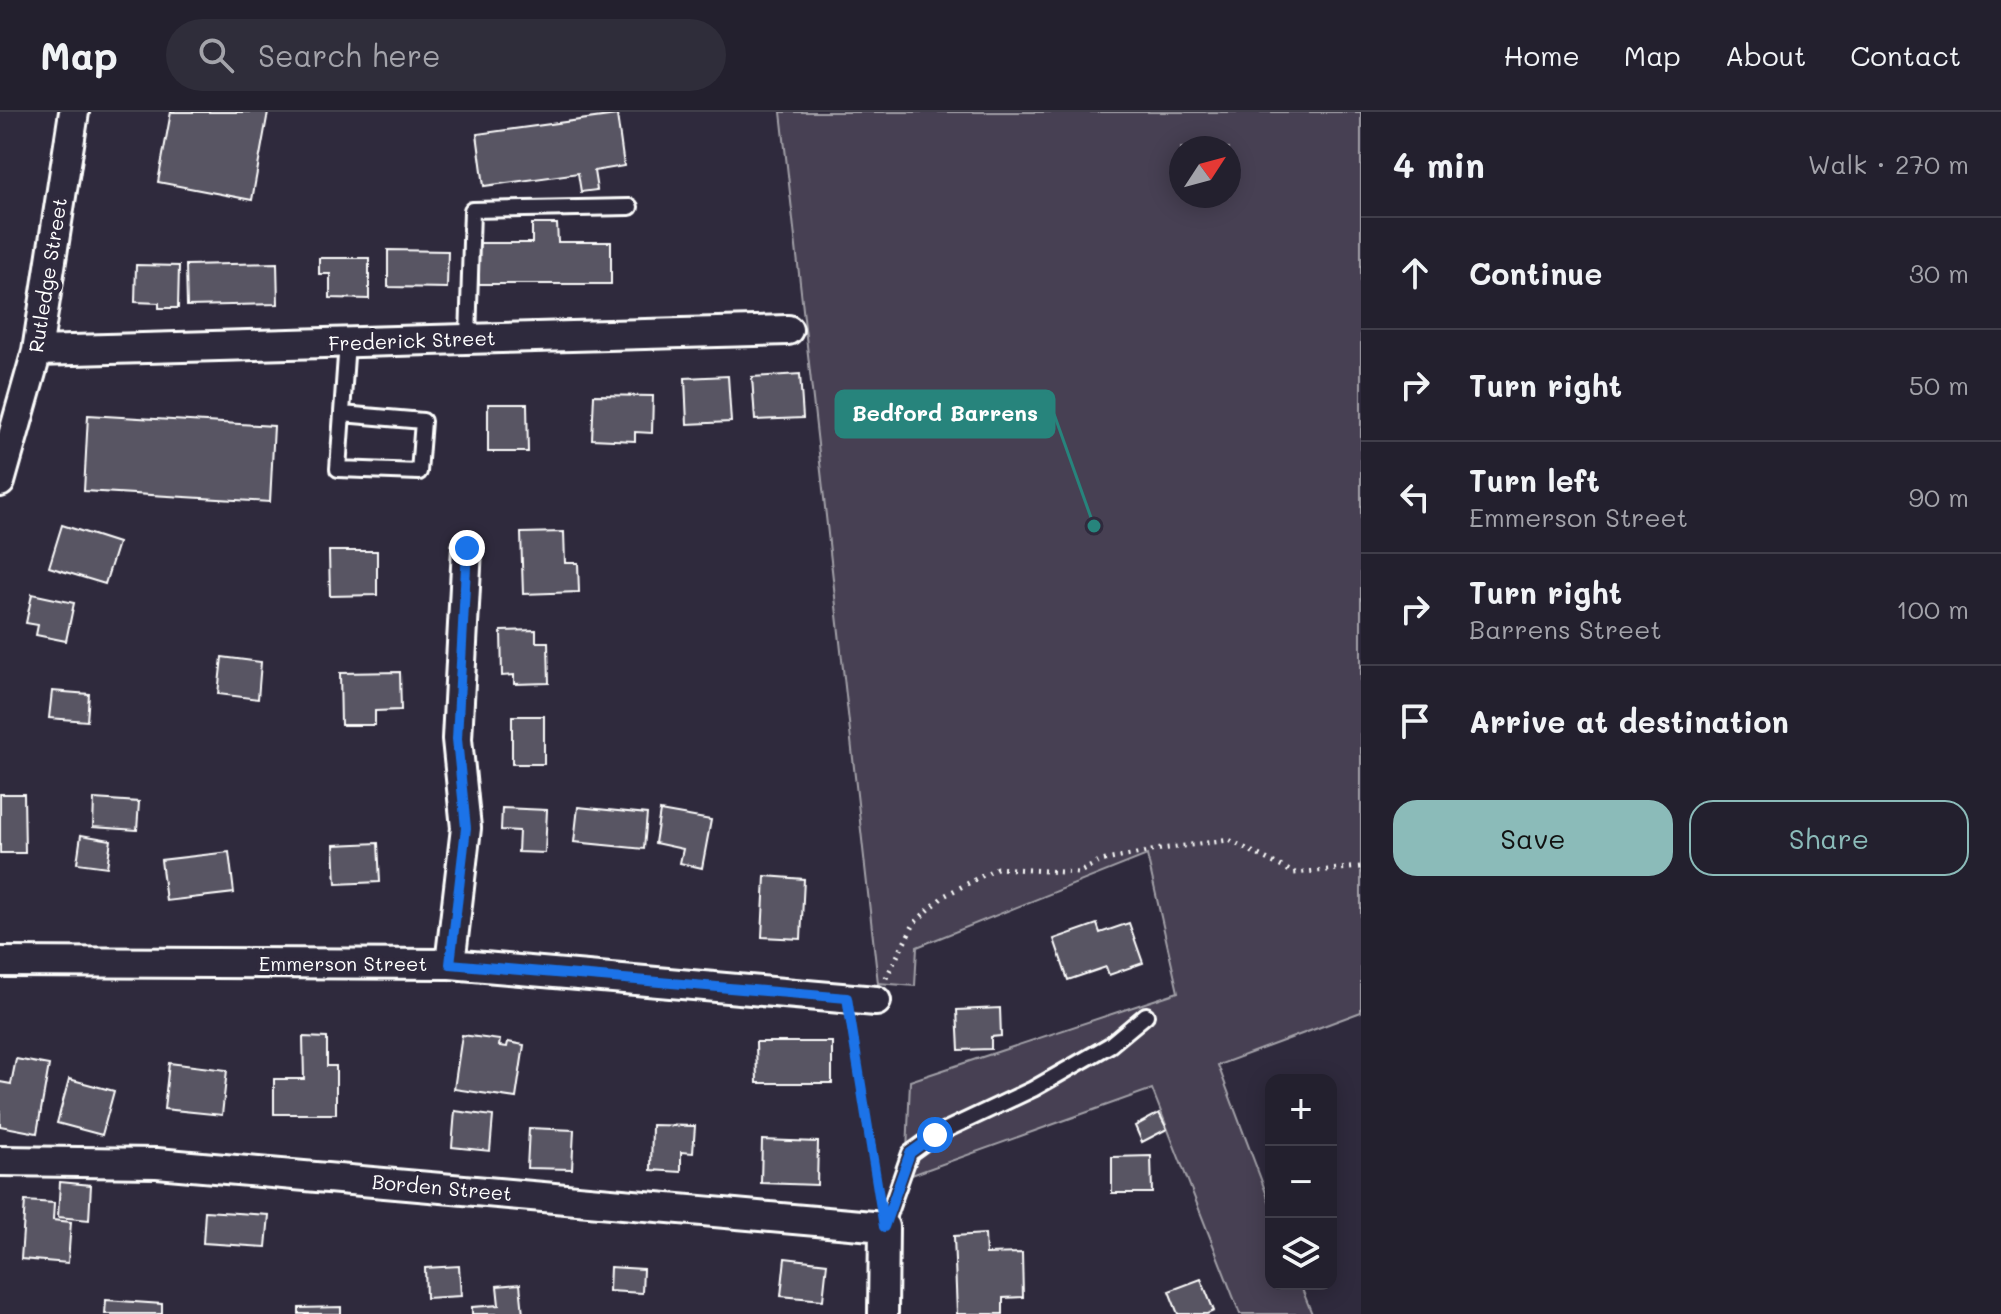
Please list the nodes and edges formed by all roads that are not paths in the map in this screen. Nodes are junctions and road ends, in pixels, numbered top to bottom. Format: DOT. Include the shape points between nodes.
graph roads {
  1 [pos="74,112"];
  2 [pos="630,207"];
  3 [pos="788,330"];
  4 [pos="468,339"];
  5 [pos="347,342"];
  6 [pos="37,351"];
  7 [pos="342,414"];
  8 [pos="8,425"];
  9 [pos="0,482"];
  10 [pos="467,548"];
  11 [pos="0,962"];
  12 [pos="450,964"];
  13 [pos="876,1001"];
  14 [pos="1146,1015"];
  15 [pos="0,1161"];
  16 [pos="884,1227"];
  17 [pos="883,1314"];
  1 -- 6 [label="street, Rutledge Street"];
  2 -- 4 [label="lane" via="472,210"];
  3 -- 4 [label="street, Frederick Street"];
  4 -- 5 [label="street, Frederick Street"];
  5 -- 6 [label="street, Frederick Street"];
  5 -- 7 [label="lane"];
  6 -- 8 [label="street, Rutledge Street"];
  7 -- 7 [label="lane" via="338,469 419,472 423,421"];
  8 -- 9 [label="street, Rutledge Street"];
  10 -- 12 [label="street" via="457,739 466,828"];
  11 -- 12 [label="street, Emmerson Street"];
  12 -- 13 [label="street, Emmerson Street"];
  14 -- 16 [label="lane" via="1110,1045 910,1153"];
  15 -- 16 [label="street, Borden Street" via="157,1163"];
  16 -- 17 [label="street"];
}
